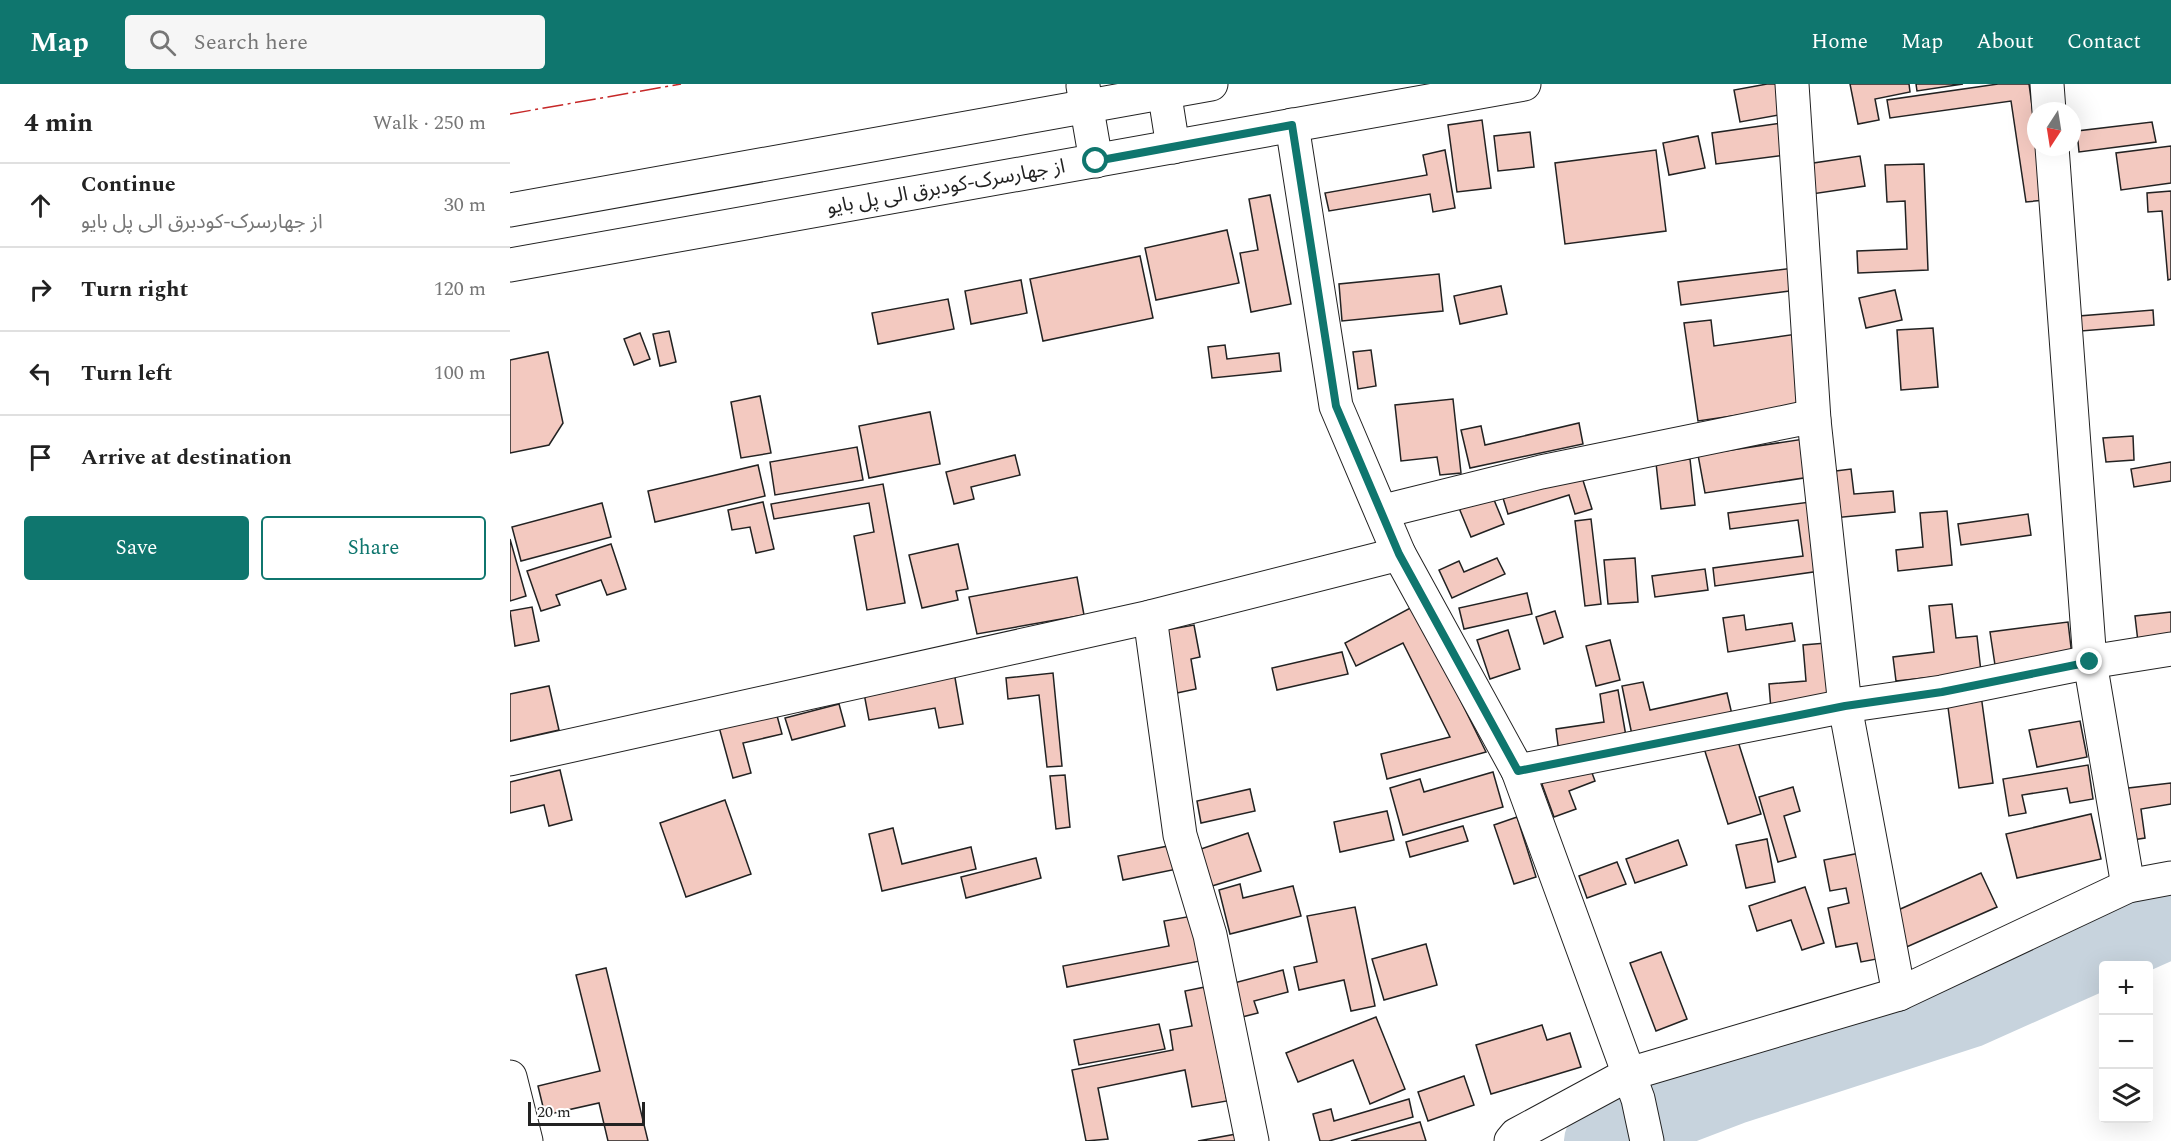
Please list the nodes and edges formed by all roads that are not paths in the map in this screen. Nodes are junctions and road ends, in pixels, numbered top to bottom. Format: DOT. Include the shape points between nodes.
graph roads {
  1 [pos="1211,84"];
  2 [pos="1524,84"];
  3 [pos="1792,84"];
  4 [pos="2047,84"];
  5 [pos="1164,88"];
  6 [pos="1085,95"];
  7 [pos="2048,102"];
  8 [pos="1292,125"];
  9 [pos="1173,147"];
  10 [pos="2053,156"];
  11 [pos="1096,161"];
  12 [pos="510,210"];
  13 [pos="510,265"];
  14 [pos="1814,420"];
  15 [pos="1382,513"];
  16 [pos="1399,554"];
  17 [pos="1150,617"];
  18 [pos="2171,649"];
  19 [pos="2090,662"];
  20 [pos="1845,706"];
  21 [pos="510,759"];
  22 [pos="1518,771"];
  23 [pos="2171,878"];
  24 [pos="2128,886"];
  25 [pos="1899,994"];
  26 [pos="510,1077"];
  27 [pos="1633,1087"];
  28 [pos="1647,1136"];
  29 [pos="526,1141"];
  30 [pos="1252,1141"];
  31 [pos="1511,1141"];
  1 -- 5 [label="street"];
  2 -- 8 [label="street, از جهارسرک-کودبرق الی پل بایو"];
  3 -- 14 [label="street"];
  4 -- 7 [label="street"];
  5 -- 6 [label="street"];
  5 -- 9 [label="street"];
  6 -- 11 [label="street"];
  6 -- 12 [label="street"];
  8 -- 9 [label="street, از جهارسرک-کودبرق الی پل بایو"];
  8 -- 15 [label="street" via="1336,406"];
  9 -- 11 [label="street, از جهارسرک-کودبرق الی پل بایو"];
  10 -- 19 [label="street"];
  11 -- 13 [label="street, از جهارسرک-کودبرق الی پل بایو"];
  14 -- 15 [label="street" via="1541,472"];
  14 -- 20 [label="street"];
  15 -- 16 [label="street"];
  16 -- 17 [label="street"];
  16 -- 22 [label="street"];
  17 -- 21 [label="street"];
  17 -- 30 [label="street" via="1180,835 1210,935"];
  18 -- 19 [label="street"];
  19 -- 20 [label="street" via="1942,692"];
  19 -- 24 [label="street"];
  20 -- 22 [label="street"];
  20 -- 25 [label="street"];
  22 -- 27 [label="street"];
  23 -- 24 [label="street"];
  24 -- 25 [label="street"];
  25 -- 27 [label="street"];
  26 -- 29 [label="street"];
  27 -- 28 [label="street"];
  27 -- 31 [label="street" via="1516,1135"];
}
